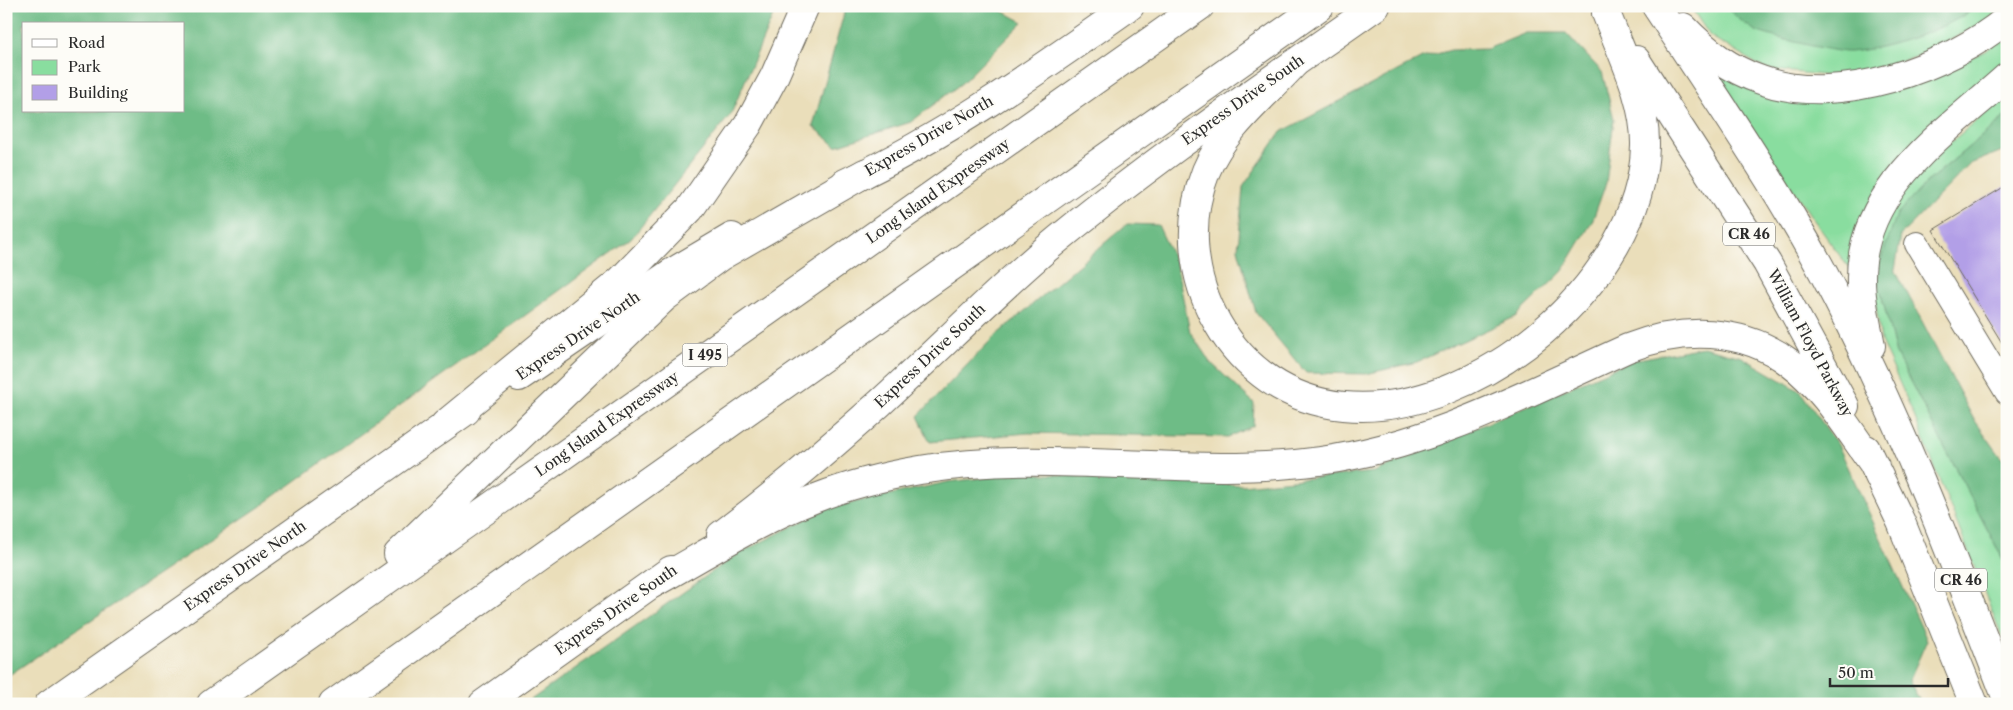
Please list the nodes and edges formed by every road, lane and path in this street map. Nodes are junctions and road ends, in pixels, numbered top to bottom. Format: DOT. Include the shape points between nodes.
graph roads {
  1 [pos="805,6"];
  2 [pos="1130,6"];
  3 [pos="1200,6"];
  4 [pos="1320,6"];
  5 [pos="1376,6"];
  6 [pos="1656,6"];
  7 [pos="1663,6"];
  8 [pos="1603,10"];
  9 [pos="2007,18"];
  10 [pos="1294,64"];
  11 [pos="2007,77"];
  12 [pos="865,173"];
  13 [pos="1917,244"];
  14 [pos="1879,384"];
  15 [pos="2007,392"];
  16 [pos="445,424"];
  17 [pos="1875,466"];
  18 [pos="652,584"];
  19 [pos="313,631"];
  20 [pos="2007,698"];
  21 [pos="49,704"];
  22 [pos="211,704"];
  23 [pos="333,704"];
  24 [pos="483,704"];
  25 [pos="1974,704"];
  1 -- 16 [label="main road" via="748,125 684,215 622,280"];
  2 -- 12 [label="main road, Express Drive North" via="1022,81"];
  3 -- 19 [label="main road, Long Island Expressway / I 495"];
  4 -- 23 [label="main road"];
  5 -- 10 [label="main road, Express Drive South"];
  6 -- 14 [label="main road, CR 46" via="1796,224"];
  7 -- 9 [label="main road" via="1701,46 1729,66 1762,81 1802,88 1871,82 1916,70 1963,48"];
  8 -- 10 [label="main road" via="1638,97 1645,130 1638,190 1617,240 1577,298 1528,345 1468,381 1423,398 1385,406 1324,403 1286,389 1266,377 1219,327 1201,289 1194,230 1200,190 1207,170 1228,134"];
  8 -- 17 [label="main road, William Floyd Parkway / CR 46" via="1767,263 1821,358"];
  10 -- 18 [label="main road, Express Drive South" via="1086,216 813,462 742,520"];
  11 -- 14 [label="main road" via="1912,163 1889,191 1873,220 1864,250 1861,281 1864,313"];
  12 -- 16 [label="main road, Express Drive North" via="706,251 504,388"];
  12 -- 19 [label="main road" via="721,256 664,298 445,511"];
  13 -- 15 [label="lane"];
  14 -- 20 [label="main road, CR 46" via="1927,493"];
  16 -- 21 [label="main road, Express Drive North"];
  17 -- 18 [label="main road" via="1816,388 1777,354 1730,336 1679,334 1662,336 1628,348 1422,438 1345,457 1294,464 1240,466 994,463 893,476 796,506"];
  17 -- 25 [label="main road, William Floyd Parkway / CR 46"];
  18 -- 24 [label="main road, Express Drive South"];
  19 -- 22 [label="main road, Long Island Expressway / I 495"];
}
